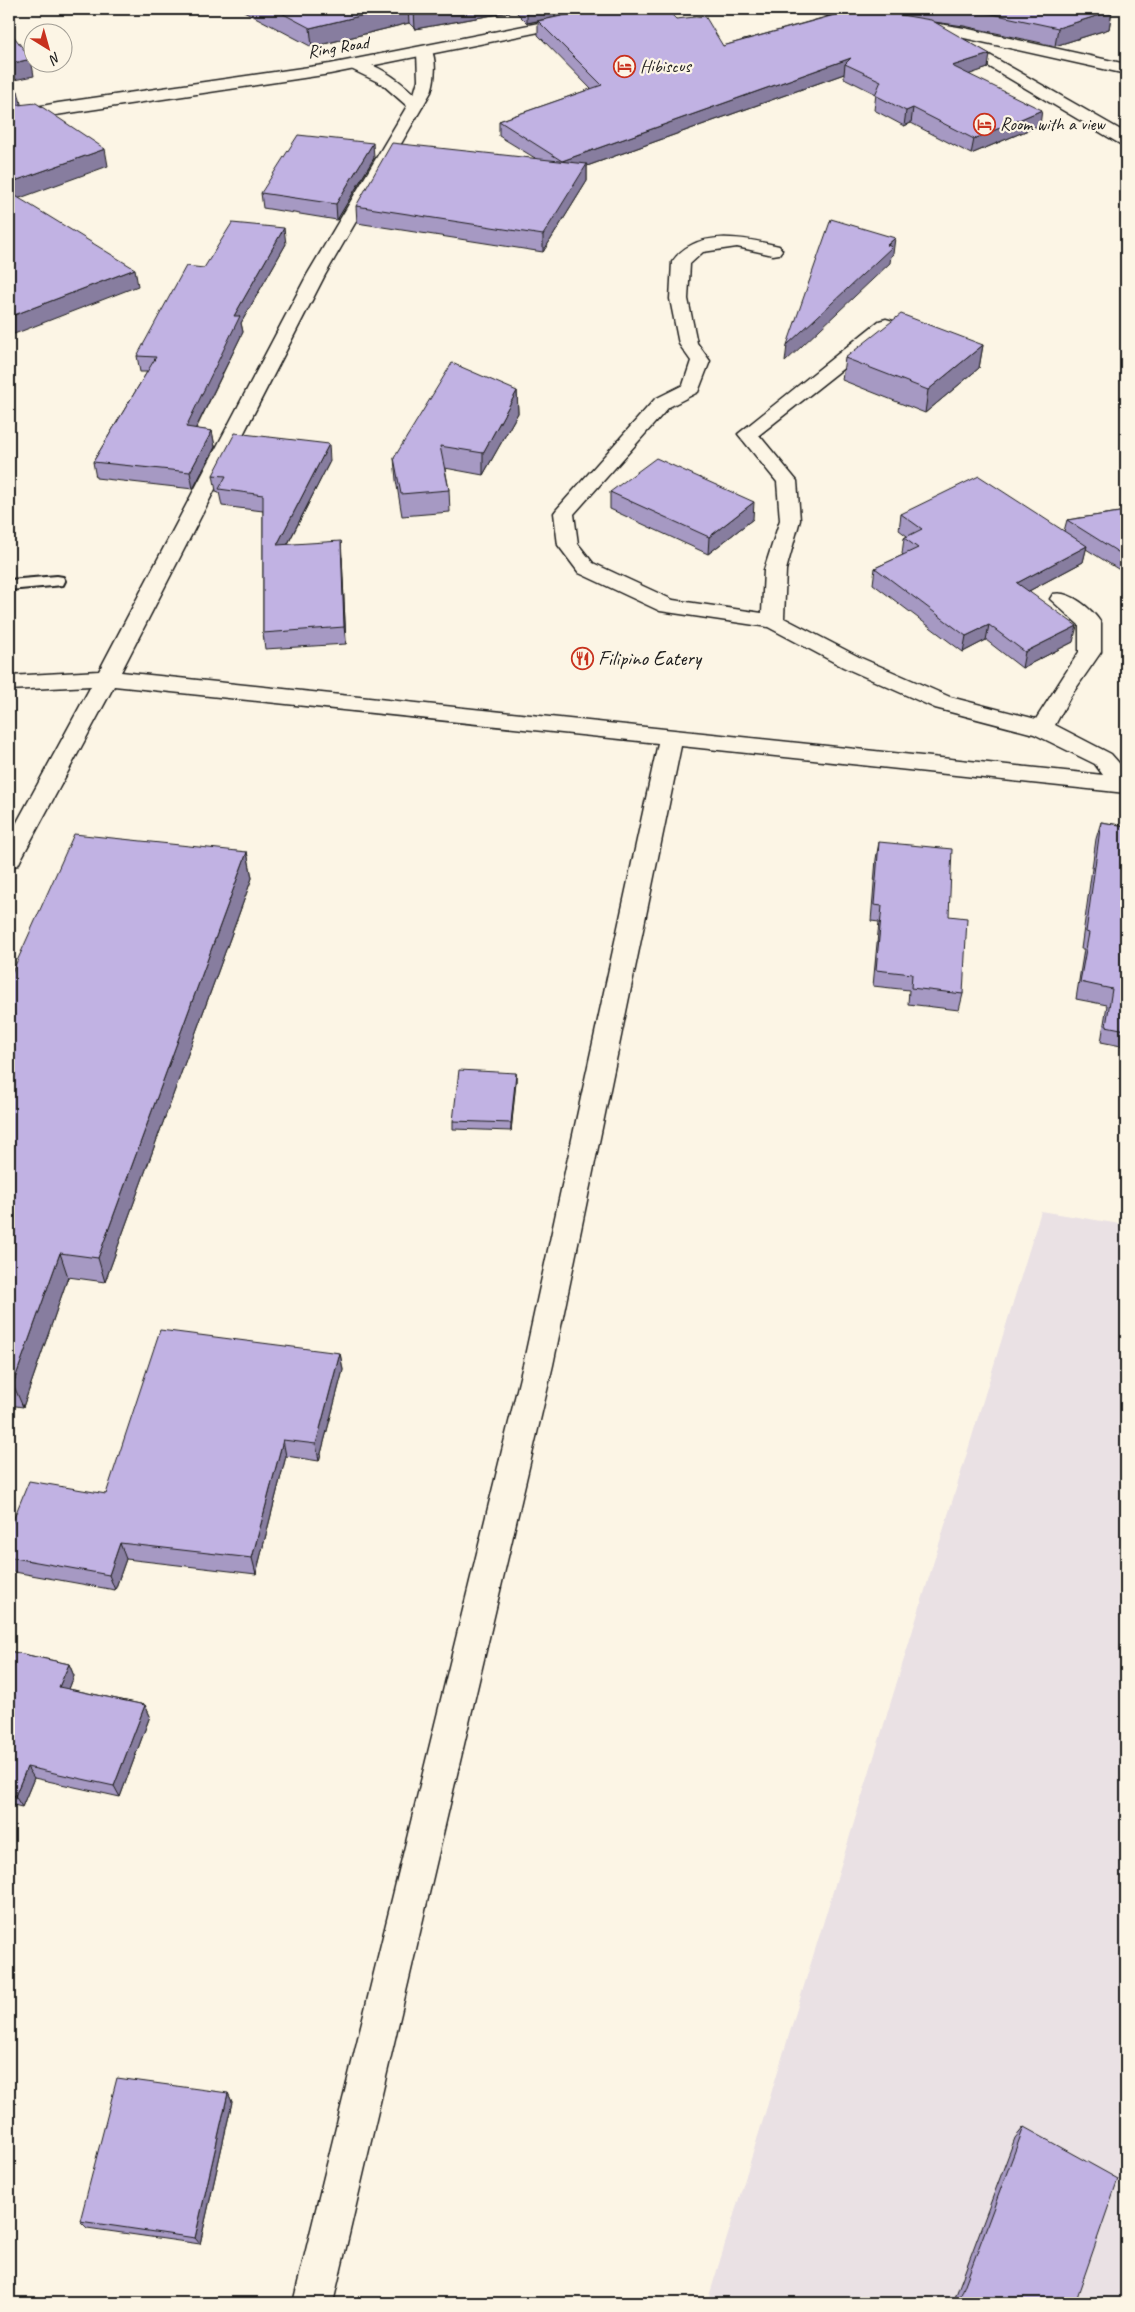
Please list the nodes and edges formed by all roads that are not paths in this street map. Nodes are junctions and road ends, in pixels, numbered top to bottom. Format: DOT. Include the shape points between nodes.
graph roads {
  1 [pos="663,9"];
  2 [pos="823,9"];
  3 [pos="612,16"];
  4 [pos="594,18"];
  5 [pos="931,27"];
  6 [pos="425,52"];
  7 [pos="355,65"];
  8 [pos="1126,69"];
  9 [pos="415,105"];
  10 [pos="9,117"];
  11 [pos="1126,140"];
  12 [pos="773,250"];
  13 [pos="886,325"];
  14 [pos="58,581"];
  15 [pos="9,586"];
  16 [pos="1061,599"];
  17 [pos="773,621"];
  18 [pos="107,678"];
  19 [pos="9,683"];
  20 [pos="1042,728"];
  21 [pos="671,737"];
  22 [pos="1125,784"];
  23 [pos="9,859"];
  24 [pos="313,2303"];
  1 -- 3 [label="street"];
  2 -- 5 [label="street"];
  4 -- 6 [label="street, Ring Road"];
  5 -- 8 [label="street"];
  5 -- 11 [label="street"];
  6 -- 7 [label="street, Ring Road"];
  6 -- 9 [label="street" via="425,92"];
  7 -- 9 [label="street" via="377,72 395,84"];
  7 -- 10 [label="street, Ring Road"];
  9 -- 18 [label="street" via="316,275"];
  12 -- 17 [label="street" via="737,242 698,247 681,262 679,299 688,344 701,360 691,388 662,402 564,513 568,545 586,568 668,606"];
  13 -- 17 [label="street" via="748,434 787,480 790,520 775,570"];
  14 -- 15 [label="lane"];
  16 -- 20 [label="street" via="1090,623 1090,652"];
  17 -- 20 [label="street" via="851,662 943,702"];
  18 -- 19 [label="street"];
  18 -- 21 [label="street"];
  18 -- 23 [label="street"];
  20 -- 22 [label="street" via="1103,759"];
  21 -- 22 [label="street"];
  21 -- 24 [label="street" via="538,1365"];
}
